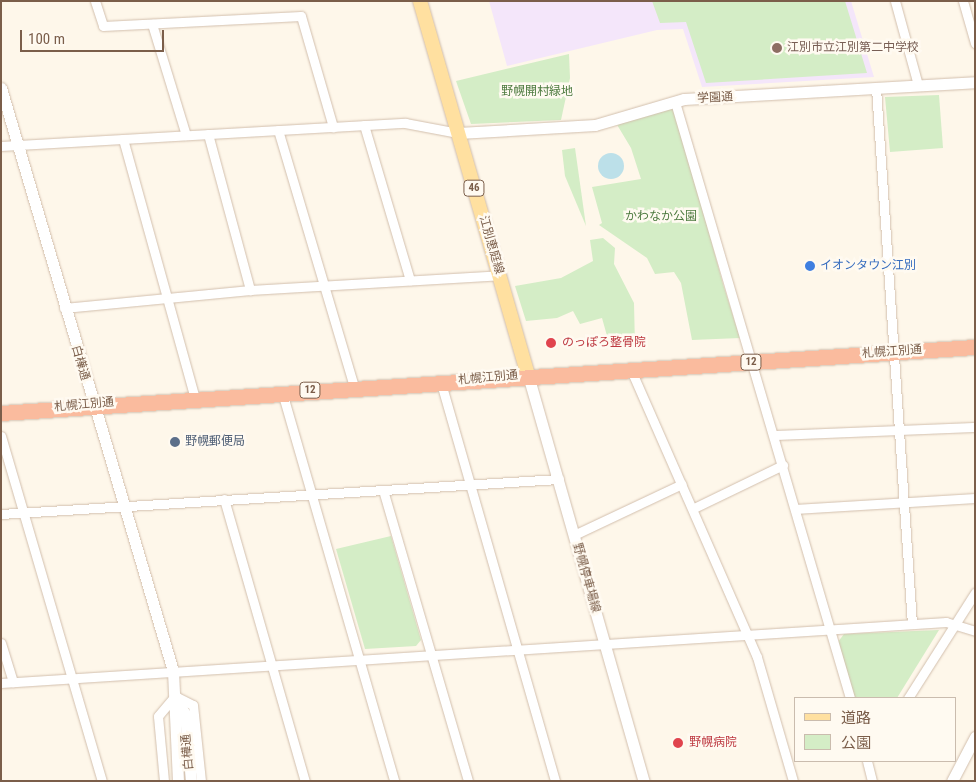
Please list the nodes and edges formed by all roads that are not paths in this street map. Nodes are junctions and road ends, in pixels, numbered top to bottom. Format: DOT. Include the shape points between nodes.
graph roads {
  1 [pos="95,1"];
  2 [pos="420,1"];
  3 [pos="895,1"];
  4 [pos="963,1"];
  5 [pos="152,24"];
  6 [pos="975,43"];
  7 [pos="975,82"];
  8 [pos="918,86"];
  9 [pos="1,88"];
  10 [pos="876,88"];
  11 [pos="676,102"];
  12 [pos="364,125"];
  13 [pos="333,127"];
  14 [pos="278,130"];
  15 [pos="458,133"];
  16 [pos="208,134"];
  17 [pos="186,136"];
  18 [pos="123,139"];
  19 [pos="18,145"];
  20 [pos="1,146"];
  21 [pos="500,275"];
  22 [pos="410,280"];
  23 [pos="323,286"];
  24 [pos="250,290"];
  25 [pos="168,300"];
  26 [pos="64,308"];
  27 [pos="975,347"];
  28 [pos="892,352"];
  29 [pos="753,362"];
  30 [pos="631,370"];
  31 [pos="528,375"];
  32 [pos="441,382"];
  33 [pos="354,387"];
  34 [pos="282,392"];
  35 [pos="195,398"];
  36 [pos="92,403"];
  37 [pos="1,413"];
  38 [pos="975,427"];
  39 [pos="898,431"];
  40 [pos="774,435"];
  41 [pos="1,436"];
  42 [pos="783,466"];
  43 [pos="558,479"];
  44 [pos="470,484"];
  45 [pos="682,484"];
  46 [pos="384,490"];
  47 [pos="310,494"];
  48 [pos="975,498"];
  49 [pos="224,499"];
  50 [pos="903,502"];
  51 [pos="123,505"];
  52 [pos="694,508"];
  53 [pos="795,509"];
  54 [pos="23,513"];
  55 [pos="1,514"];
  56 [pos="574,535"];
  57 [pos="975,593"];
  58 [pos="956,623"];
  59 [pos="912,624"];
  60 [pos="831,629"];
  61 [pos="975,631"];
  62 [pos="746,634"];
  63 [pos="1,643"];
  64 [pos="605,644"];
  65 [pos="516,649"];
  66 [pos="430,655"];
  67 [pos="357,659"];
  68 [pos="273,665"];
  69 [pos="173,671"];
  70 [pos="72,678"];
  71 [pos="13,682"];
  72 [pos="1,683"];
  73 [pos="175,696"];
  74 [pos="850,697"];
  75 [pos="909,697"];
  76 [pos="975,737"];
  77 [pos="867,762"];
  78 [pos="102,781"];
  79 [pos="164,781"];
  80 [pos="178,781"];
  81 [pos="191,781"];
  82 [pos="201,781"];
  83 [pos="305,781"];
  84 [pos="394,781"];
  85 [pos="468,781"];
  86 [pos="555,781"];
  87 [pos="644,781"];
  88 [pos="793,781"];
  89 [pos="872,781"];
  90 [pos="952,781"];
  1 -- 5 [label="street" via="103,26"];
  2 -- 15 [label="main road, 江別恵庭線 / 46"];
  3 -- 8 [label="street"];
  4 -- 6 [label="street"];
  5 -- 13 [label="street" via="301,16"];
  5 -- 17 [label="street"];
  7 -- 8 [label="main road, 学園通"];
  8 -- 10 [label="main road, 学園通"];
  9 -- 19 [label="main road, 白樺通"];
  10 -- 11 [label="main road, 学園通"];
  10 -- 28 [label="street"];
  11 -- 15 [label="main road, 学園通" via="594,125"];
  11 -- 29 [label="street"];
  12 -- 13 [label="street"];
  12 -- 15 [label="street" via="405,123"];
  12 -- 22 [label="street"];
  13 -- 14 [label="street"];
  14 -- 16 [label="street"];
  14 -- 23 [label="street"];
  15 -- 21 [label="main road, 江別恵庭線 / 46"];
  16 -- 17 [label="street"];
  16 -- 24 [label="street"];
  17 -- 18 [label="street"];
  18 -- 19 [label="street"];
  18 -- 25 [label="street"];
  19 -- 20 [label="street"];
  19 -- 26 [label="main road, 白樺通"];
  21 -- 22 [label="street"];
  21 -- 31 [label="main road, 江別恵庭線 / 46"];
  22 -- 23 [label="street"];
  23 -- 24 [label="street"];
  23 -- 33 [label="street"];
  24 -- 25 [label="street"];
  25 -- 26 [label="street"];
  25 -- 35 [label="street"];
  26 -- 36 [label="main road, 白樺通"];
  27 -- 28 [label="highway, 札幌江別通 / 12"];
  28 -- 29 [label="highway, 札幌江別通 / 12"];
  28 -- 39 [label="street"];
  29 -- 30 [label="highway, 札幌江別通 / 12"];
  29 -- 40 [label="street"];
  30 -- 31 [label="highway, 札幌江別通 / 12"];
  30 -- 45 [label="street"];
  31 -- 32 [label="highway, 札幌江別通 / 12"];
  31 -- 43 [label="main road, 野幌停車場線"];
  32 -- 33 [label="highway, 札幌江別通 / 12"];
  32 -- 44 [label="street"];
  33 -- 34 [label="highway, 札幌江別通 / 12"];
  34 -- 35 [label="highway, 札幌江別通 / 12"];
  34 -- 47 [label="street"];
  35 -- 36 [label="highway, 札幌江別通 / 12"];
  36 -- 37 [label="highway, 札幌江別通 / 12"];
  36 -- 51 [label="main road, 白樺通"];
  38 -- 39 [label="street"];
  39 -- 40 [label="street"];
  39 -- 50 [label="street"];
  40 -- 42 [label="street"];
  41 -- 54 [label="street"];
  42 -- 52 [label="street"];
  42 -- 53 [label="street"];
  43 -- 44 [label="street"];
  43 -- 56 [label="main road, 野幌停車場線"];
  44 -- 46 [label="street"];
  44 -- 65 [label="street"];
  45 -- 52 [label="street"];
  45 -- 56 [label="street"];
  46 -- 47 [label="street"];
  46 -- 66 [label="street"];
  47 -- 49 [label="street"];
  47 -- 67 [label="street"];
  48 -- 50 [label="street"];
  49 -- 51 [label="street"];
  49 -- 68 [label="street"];
  50 -- 53 [label="street"];
  50 -- 59 [label="street"];
  51 -- 54 [label="street"];
  51 -- 69 [label="main road, 白樺通"];
  52 -- 62 [label="street"];
  53 -- 60 [label="street"];
  54 -- 55 [label="street"];
  54 -- 70 [label="street"];
  56 -- 64 [label="main road, 野幌停車場線"];
  57 -- 58 [label="street"];
  58 -- 59 [label="street"];
  58 -- 61 [label="street"];
  58 -- 75 [label="street"];
  59 -- 60 [label="street"];
  60 -- 62 [label="street"];
  60 -- 74 [label="street"];
  62 -- 64 [label="street"];
  62 -- 88 [label="street"];
  63 -- 71 [label="street"];
  64 -- 65 [label="street"];
  64 -- 87 [label="main road, 野幌停車場線"];
  65 -- 66 [label="street"];
  65 -- 86 [label="street"];
  66 -- 67 [label="street"];
  66 -- 85 [label="street"];
  67 -- 68 [label="street"];
  67 -- 84 [label="street"];
  68 -- 69 [label="street"];
  68 -- 83 [label="street"];
  69 -- 70 [label="street"];
  69 -- 73 [label="main road, 白樺通"];
  70 -- 71 [label="street"];
  70 -- 78 [label="street"];
  71 -- 72 [label="street"];
  73 -- 79 [label="street" via="158,716"];
  73 -- 80 [label="main road, 白樺通"];
  73 -- 81 [label="main road, 白樺通" via="185,714"];
  73 -- 82 [label="street" via="193,705"];
  76 -- 90 [label="main road"];
  77 -- 89 [label="street"];
}
